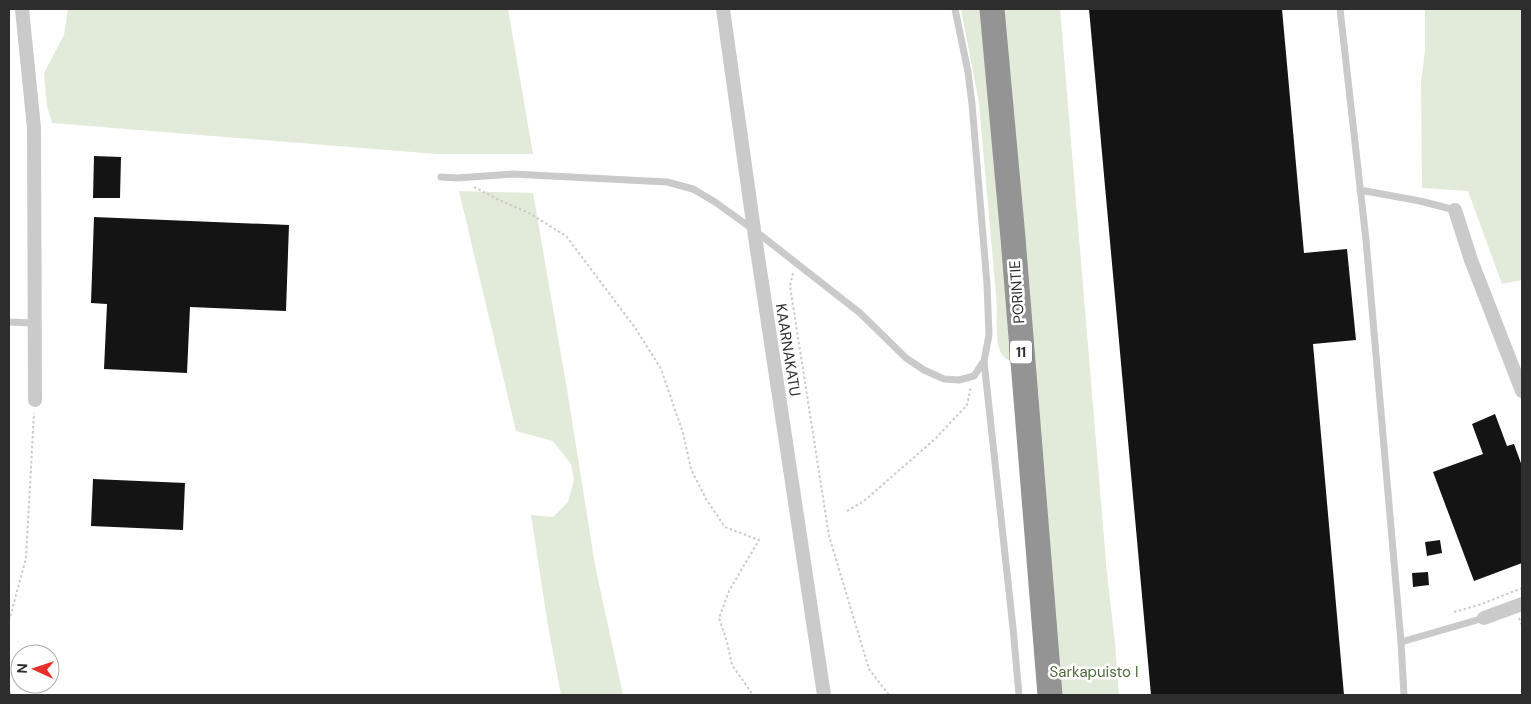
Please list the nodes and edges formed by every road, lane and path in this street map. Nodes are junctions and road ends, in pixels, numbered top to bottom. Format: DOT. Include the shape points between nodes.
graph roads {
  1 [pos="22,9"];
  2 [pos="723,9"];
  3 [pos="955,9"];
  4 [pos="992,9"];
  5 [pos="1340,9"];
  6 [pos="441,177"];
  7 [pos="457,178"];
  8 [pos="1360,190"];
  9 [pos="1455,210"];
  10 [pos="754,230"];
  11 [pos="796,263"];
  12 [pos="9,322"];
  13 [pos="33,323"];
  14 [pos="984,361"];
  15 [pos="974,376"];
  16 [pos="1522,392"];
  17 [pos="34,400"];
  18 [pos="847,511"];
  19 [pos="1522,588"];
  20 [pos="1522,604"];
  21 [pos="1454,612"];
  22 [pos="1484,618"];
  23 [pos="9,621"];
  24 [pos="1401,642"];
  25 [pos="9,692"];
  26 [pos="13,695"];
  27 [pos="753,695"];
  28 [pos="824,695"];
  29 [pos="889,695"];
  30 [pos="1018,695"];
  31 [pos="1050,695"];
  32 [pos="1404,695"];
  1 -- 13 [label="street" via="34,128"];
  2 -- 10 [label="street, KAARNAKATU"];
  3 -- 14 [label="lane" via="972,104 987,284 989,335"];
  4 -- 31 [label="highway, PORINTIE / 11"];
  5 -- 8 [label="lane"];
  6 -- 7 [label="lane"];
  7 -- 10 [label="lane" via="512,174 667,182 693,189"];
  7 -- 27 [label="path" via="529,213 566,236 661,369 684,433 691,469 706,499 725,527 759,540 729,591 719,618 732,665"];
  8 -- 9 [label="lane"];
  8 -- 24 [label="lane"];
  9 -- 16 [label="street"];
  10 -- 11 [label="lane"];
  10 -- 28 [label="street, KAARNAKATU"];
  11 -- 15 [label="lane" via="860,313 906,358 924,370 944,379"];
  11 -- 29 [label="path" via="790,286 830,536 869,669"];
  12 -- 13 [label="lane"];
  13 -- 17 [label="street"];
  14 -- 15 [label="lane"];
  14 -- 30 [label="lane"];
  15 -- 18 [label="path" via="967,404 936,439 864,501"];
  17 -- 23 [label="path" via="26,558"];
  19 -- 21 [label="path"];
  20 -- 22 [label="street"];
  22 -- 24 [label="lane"];
  24 -- 32 [label="lane"];
  25 -- 26 [label="path"];
}
